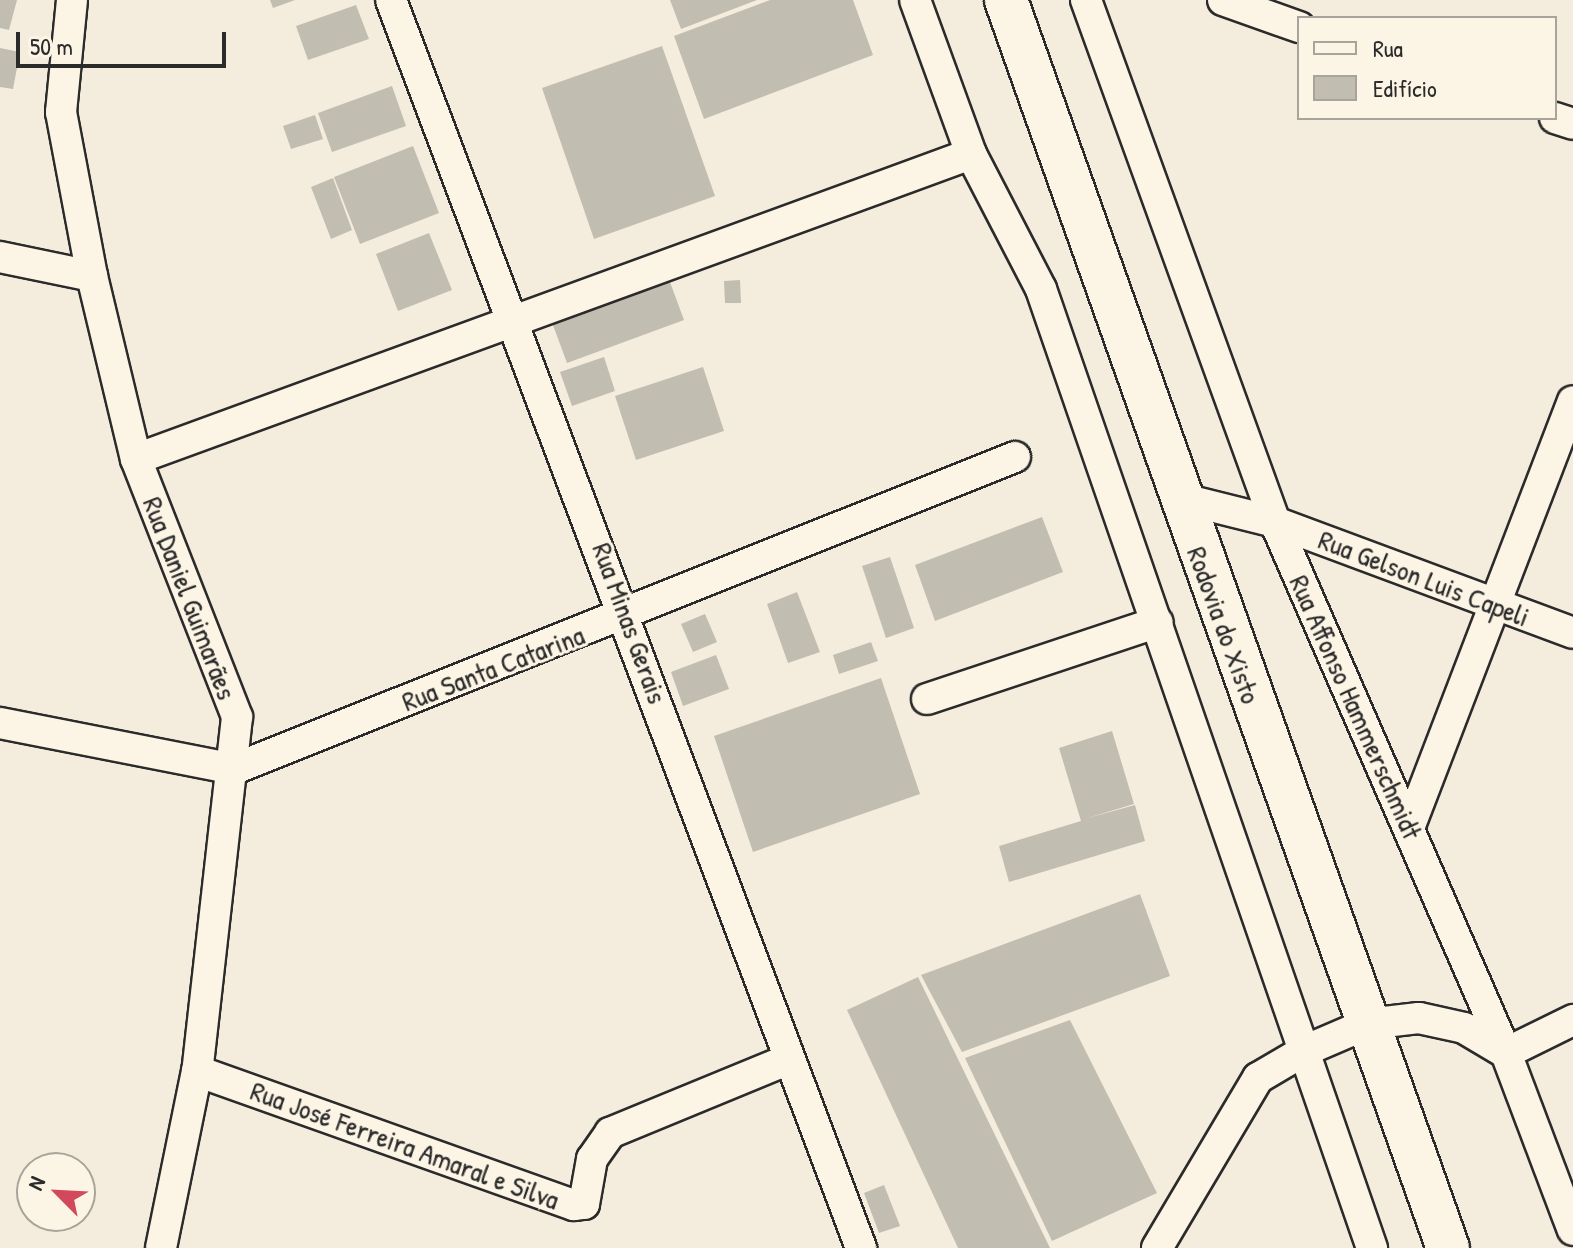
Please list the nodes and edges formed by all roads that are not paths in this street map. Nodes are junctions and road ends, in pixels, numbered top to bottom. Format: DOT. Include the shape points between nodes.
graph roads {
  1 [pos="72,0"];
  2 [pos="391,0"];
  3 [pos="915,0"];
  4 [pos="1006,0"];
  5 [pos="1086,0"];
  6 [pos="1223,0"];
  7 [pos="1297,26"];
  8 [pos="971,154"];
  9 [pos="0,257"];
  10 [pos="92,276"];
  11 [pos="515,317"];
  12 [pos="1573,401"];
  13 [pos="1015,457"];
  14 [pos="136,459"];
  15 [pos="1179,498"];
  16 [pos="1275,522"];
  17 [pos="1494,607"];
  18 [pos="628,616"];
  19 [pos="1158,622"];
  20 [pos="1573,633"];
  21 [pos="927,699"];
  22 [pos="0,723"];
  23 [pos="234,769"];
  24 [pos="1409,828"];
  25 [pos="1573,1020"];
  26 [pos="1367,1024"];
  27 [pos="1304,1051"];
  28 [pos="1506,1053"];
  29 [pos="787,1060"];
  30 [pos="197,1071"];
  31 [pos="1573,1230"];
  32 [pos="161,1248"];
  33 [pos="861,1248"];
  34 [pos="1157,1248"];
  35 [pos="1372,1248"];
  36 [pos="1448,1248"];
  1 -- 10 [label="street, Rua Daniel Guimarães" via="61,112"];
  2 -- 11 [label="street, Rua Minas Gerais"];
  3 -- 8 [label="street"];
  4 -- 15 [label="highway, Rodovia do Xisto"];
  5 -- 16 [label="street, Rua Affonso Hammerschmidt"];
  6 -- 7 [label="street"];
  8 -- 11 [label="street"];
  8 -- 19 [label="street" via="1041,289"];
  9 -- 10 [label="street"];
  10 -- 14 [label="street, Rua Daniel Guimarães"];
  11 -- 14 [label="street"];
  11 -- 18 [label="street, Rua Minas Gerais"];
  12 -- 17 [label="street"];
  13 -- 18 [label="street, Rua Santa Catarina"];
  14 -- 23 [label="street, Rua Daniel Guimarães" via="237,717"];
  15 -- 16 [label="street, Rua Gelson Luis Capeli"];
  15 -- 26 [label="highway, Rodovia do Xisto"];
  16 -- 17 [label="street, Rua Gelson Luis Capeli"];
  16 -- 24 [label="street, Rua Affonso Hammerschmidt"];
  17 -- 20 [label="street, Rua Gelson Luis Capeli"];
  17 -- 24 [label="street"];
  18 -- 23 [label="street, Rua Santa Catarina"];
  18 -- 29 [label="street, Rua Minas Gerais"];
  19 -- 21 [label="street"];
  19 -- 27 [label="street"];
  22 -- 23 [label="street"];
  23 -- 30 [label="street, Rua Daniel Guimarães"];
  24 -- 28 [label="street, Rua Affonso Hammerschmidt"];
  25 -- 28 [label="street"];
  26 -- 27 [label="street"];
  26 -- 28 [label="street" via="1444,1020"];
  26 -- 36 [label="highway, Rodovia do Xisto"];
  27 -- 34 [label="street" via="1258,1078"];
  27 -- 35 [label="street"];
  28 -- 31 [label="street, Rua Affonso Hammerschmidt"];
  29 -- 30 [label="street, Rua José Ferreira Amaral e Silva" via="610,1133 592,1159 584,1204 574,1205"];
  29 -- 33 [label="street, Rua Minas Gerais"];
  30 -- 32 [label="street, Rua Daniel Guimarães"];
}
